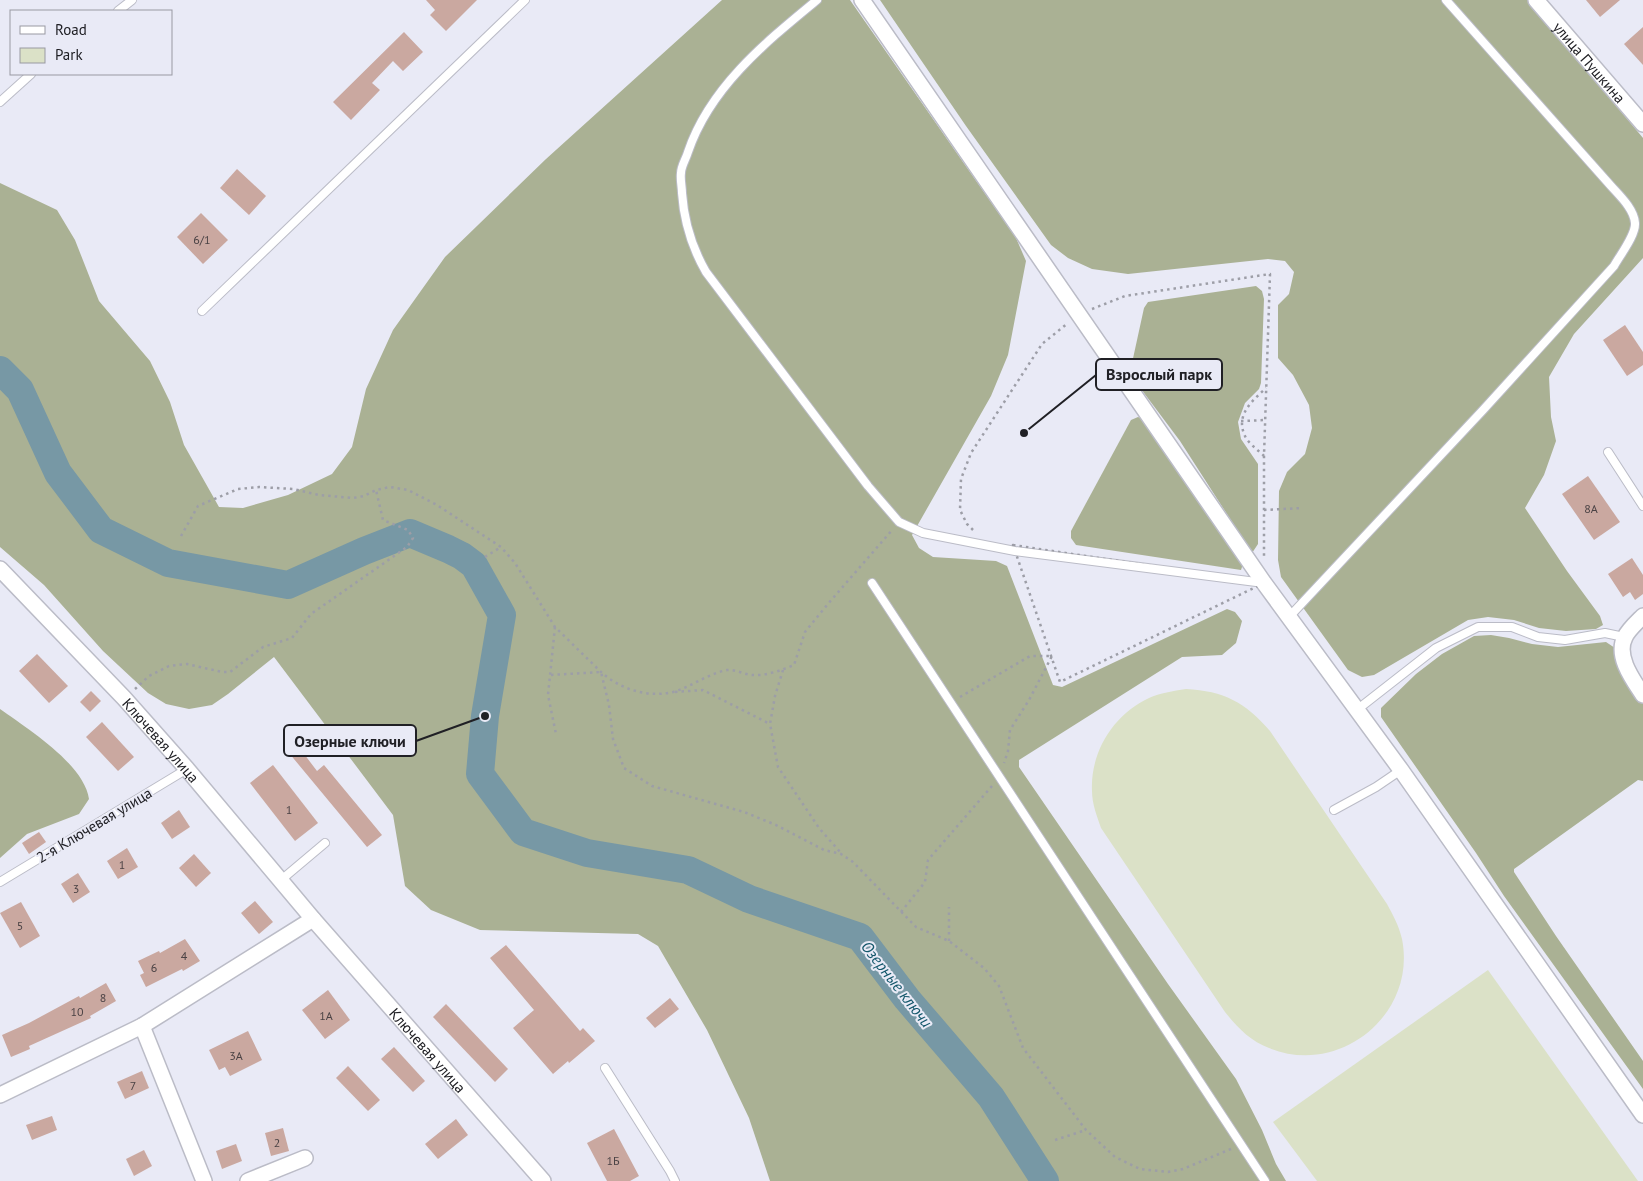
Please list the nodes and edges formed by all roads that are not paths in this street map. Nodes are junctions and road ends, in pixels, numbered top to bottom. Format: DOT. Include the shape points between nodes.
graph roads {
  1 [pos="132,0"];
  2 [pos="525,0"];
  3 [pos="817,0"];
  4 [pos="862,0"];
  5 [pos="1446,0"];
  6 [pos="1536,0"];
  7 [pos="119,10"];
  8 [pos="30,75"];
  9 [pos="0,102"];
  10 [pos="1643,124"];
  11 [pos="202,312"];
  12 [pos="1608,452"];
  13 [pos="1643,506"];
  14 [pos="0,569"];
  15 [pos="872,583"];
  16 [pos="1264,583"];
  17 [pos="1289,616"];
  18 [pos="1643,616"];
  19 [pos="1624,637"];
  20 [pos="1643,695"];
  21 [pos="1358,709"];
  22 [pos="187,769"];
  23 [pos="1401,770"];
  24 [pos="1334,810"];
  25 [pos="325,843"];
  26 [pos="0,882"];
  27 [pos="281,882"];
  28 [pos="312,920"];
  29 [pos="142,1026"];
  30 [pos="605,1068"];
  31 [pos="0,1095"];
  32 [pos="1643,1115"];
  33 [pos="305,1158"];
  34 [pos="204,1181"];
  35 [pos="248,1181"];
  36 [pos="543,1181"];
  37 [pos="674,1181"];
  38 [pos="1265,1181"];
  1 -- 7 [label="lane"];
  2 -- 11 [label="lane"];
  3 -- 16 [label="lane" via="749,59 711,105 694,134 681,173 684,216 695,253 706,272 868,486 899,522 923,534 1015,551"];
  4 -- 16 [label="street"];
  5 -- 17 [label="lane" via="1612,186 1630,208 1635,223 1614,266"];
  6 -- 10 [label="street, улица Пушкина"];
  8 -- 9 [label="lane"];
  12 -- 13 [label="lane"];
  14 -- 22 [label="street, Ключевая улица"];
  15 -- 38 [label="lane"];
  16 -- 17 [label="street"];
  17 -- 21 [label="street"];
  18 -- 19 [label="street"];
  19 -- 20 [label="street" via="1622,654"];
  19 -- 21 [label="lane" via="1605,632 1565,640 1538,637 1512,627 1478,627 1436,648"];
  21 -- 23 [label="street"];
  22 -- 26 [label="lane, 2-я Ключевая улица"];
  22 -- 27 [label="street, Ключевая улица"];
  23 -- 24 [label="lane"];
  23 -- 32 [label="street"];
  25 -- 27 [label="lane"];
  27 -- 28 [label="street, Ключевая улица"];
  28 -- 29 [label="street"];
  28 -- 36 [label="street, Ключевая улица"];
  29 -- 31 [label="street"];
  29 -- 34 [label="street"];
  30 -- 37 [label="lane"];
  33 -- 35 [label="street"];
}
